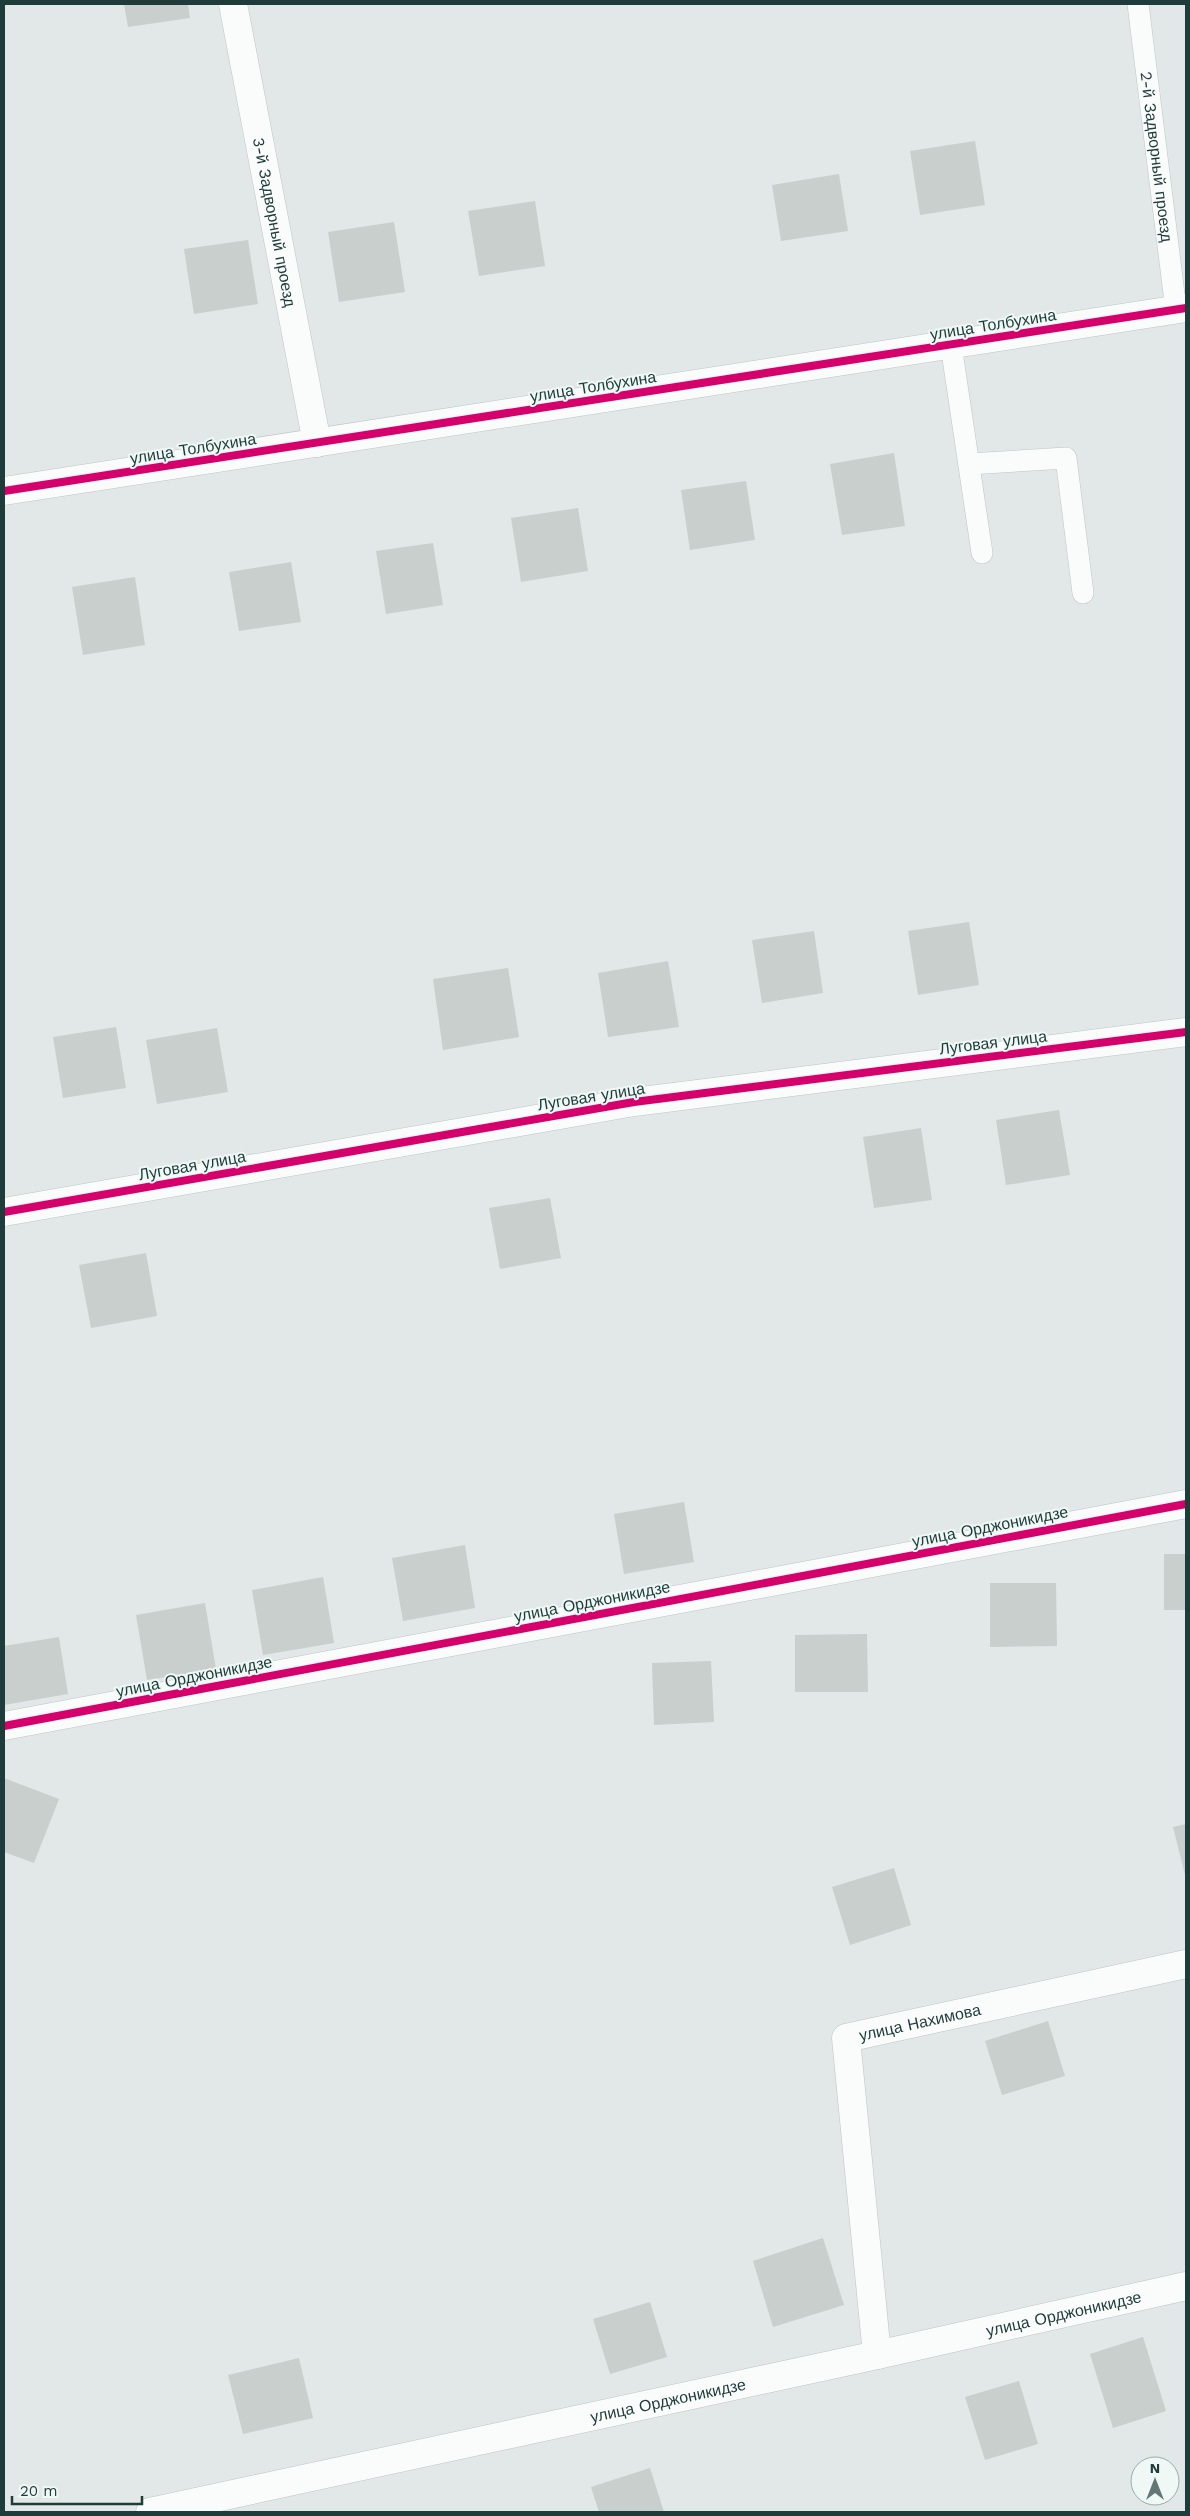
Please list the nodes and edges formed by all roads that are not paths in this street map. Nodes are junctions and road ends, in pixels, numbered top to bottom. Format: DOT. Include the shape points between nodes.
graph roads {
  1 [pos="233,4"];
  2 [pos="1138,4"];
  3 [pos="1181,309"];
  4 [pos="951,345"];
  5 [pos="317,442"];
  6 [pos="969,464"];
  7 [pos="4,491"];
  8 [pos="982,553"];
  9 [pos="1083,593"];
  10 [pos="1186,1032"];
  11 [pos="4,1212"];
  12 [pos="1186,1504"];
  13 [pos="4,1726"];
  14 [pos="1186,1964"];
  15 [pos="1186,2286"];
  16 [pos="877,2355"];
  17 [pos="150,2512"];
  1 -- 5 [label="street, 3-й Задворный проезд"];
  2 -- 3 [label="lane, 2-й Задворный проезд"];
  3 -- 4 [label="street, улица Толбухина"];
  4 -- 5 [label="street, улица Толбухина"];
  4 -- 6 [label="lane"];
  5 -- 7 [label="street, улица Толбухина"];
  6 -- 8 [label="lane"];
  6 -- 9 [label="lane" via="1066,458"];
  10 -- 11 [label="street, Луговая улица" via="634,1102"];
  12 -- 13 [label="street, улица Орджоникидзе"];
  14 -- 16 [label="street, улица Нахимова" via="846,2038"];
  15 -- 16 [label="street, улица Орджоникидзе"];
  16 -- 17 [label="street, улица Орджоникидзе"];
}
